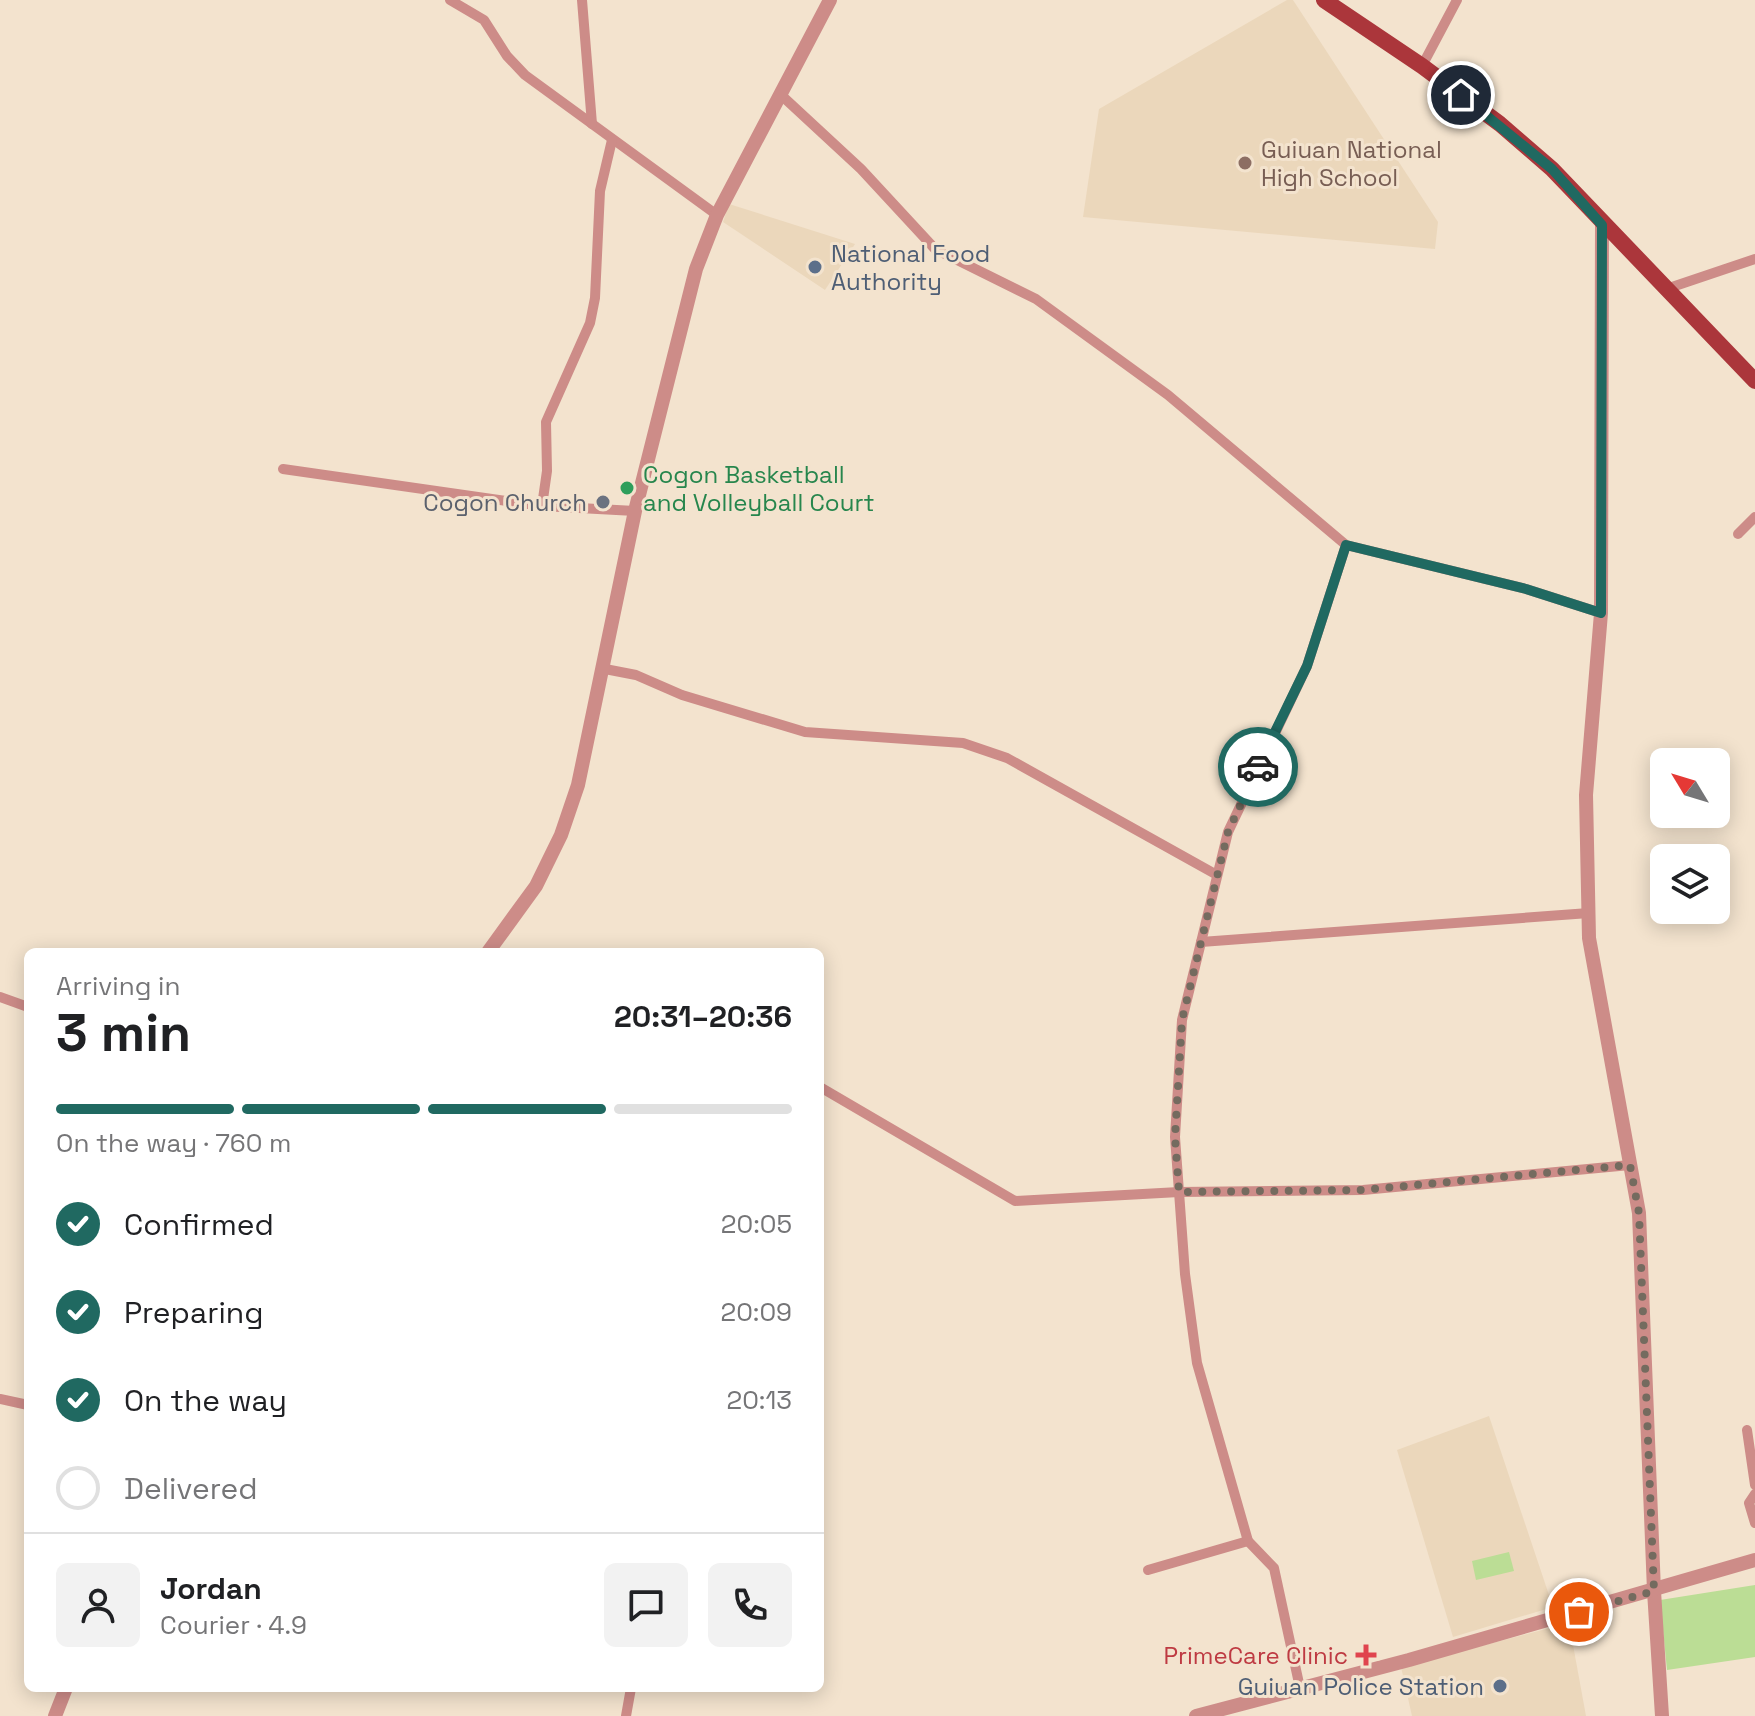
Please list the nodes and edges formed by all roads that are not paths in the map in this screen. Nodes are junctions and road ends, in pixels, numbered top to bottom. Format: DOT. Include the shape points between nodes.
graph roads {
  1 [pos="450,0"];
  2 [pos="582,0"];
  3 [pos="830,0"];
  4 [pos="1324,0"];
  5 [pos="1457,0"];
  6 [pos="1422,66"];
  7 [pos="780,94"];
  8 [pos="592,124"];
  9 [pos="612,140"];
  10 [pos="717,215"];
  11 [pos="1602,225"];
  12 [pos="1755,259"];
  13 [pos="1666,289"];
  14 [pos="1755,381"];
  15 [pos="283,469"];
  16 [pos="542,506"];
  17 [pos="635,511"];
  18 [pos="1755,517"];
  19 [pos="1738,534"];
  20 [pos="1346,545"];
  21 [pos="1601,613"];
  22 [pos="605,669"];
  23 [pos="1217,875"];
  24 [pos="1589,913"];
  25 [pos="1201,942"];
  26 [pos="491,948"];
  27 [pos="0,997"];
  28 [pos="24,1006"];
  29 [pos="824,1089"];
  30 [pos="1630,1165"];
  31 [pos="1179,1192"];
  32 [pos="0,1399"];
  33 [pos="24,1404"];
  34 [pos="1747,1430"];
  35 [pos="1755,1485"];
  36 [pos="1755,1494"];
  37 [pos="1755,1523"];
  38 [pos="1248,1541"];
  39 [pos="1755,1560"];
  40 [pos="1148,1570"];
  41 [pos="1654,1591"];
  42 [pos="1300,1688"];
  43 [pos="64,1692"];
  44 [pos="630,1692"];
  45 [pos="55,1716"];
  46 [pos="626,1716"];
  47 [pos="1196,1716"];
  48 [pos="1662,1716"];
  1 -- 8 [label="street" via="484,20 525,75"];
  2 -- 8 [label="street"];
  3 -- 7 [label="street"];
  4 -- 6 [label="main road"];
  5 -- 6 [label="street"];
  6 -- 11 [label="main road" via="1552,169"];
  7 -- 10 [label="street"];
  7 -- 20 [label="street" via="861,169 935,249 1036,299 1168,395"];
  8 -- 9 [label="street"];
  9 -- 10 [label="street"];
  9 -- 16 [label="street" via="600,191 595,298 590,323 546,422"];
  10 -- 17 [label="street" via="692,282"];
  11 -- 13 [label="main road"];
  11 -- 21 [label="street"];
  12 -- 13 [label="street"];
  13 -- 14 [label="main road"];
  15 -- 16 [label="street"];
  16 -- 17 [label="street"];
  17 -- 22 [label="street"];
  18 -- 19 [label="street"];
  20 -- 21 [label="street"];
  20 -- 23 [label="street" via="1307,666 1228,832"];
  21 -- 24 [label="street" via="1586,795"];
  22 -- 23 [label="street" via="805,732 963,743 1007,758"];
  22 -- 26 [label="street" via="561,835 536,886"];
  23 -- 25 [label="street"];
  24 -- 25 [label="street"];
  24 -- 30 [label="street" via="1589,938"];
  25 -- 31 [label="street" via="1182,1020 1175,1137"];
  27 -- 28 [label="street"];
  29 -- 31 [label="street" via="1015,1201"];
  30 -- 31 [label="street" via="1363,1190"];
  30 -- 41 [label="street" via="1639,1213"];
  31 -- 38 [label="street" via="1197,1363"];
  32 -- 33 [label="street"];
  34 -- 35 [label="street"];
  36 -- 37 [label="street" via="1749,1503"];
  38 -- 40 [label="street"];
  38 -- 42 [label="street" via="1274,1568"];
  39 -- 41 [label="street"];
  41 -- 42 [label="street"];
  41 -- 48 [label="street"];
  42 -- 47 [label="street"];
  43 -- 45 [label="street"];
  44 -- 46 [label="street"];
}
